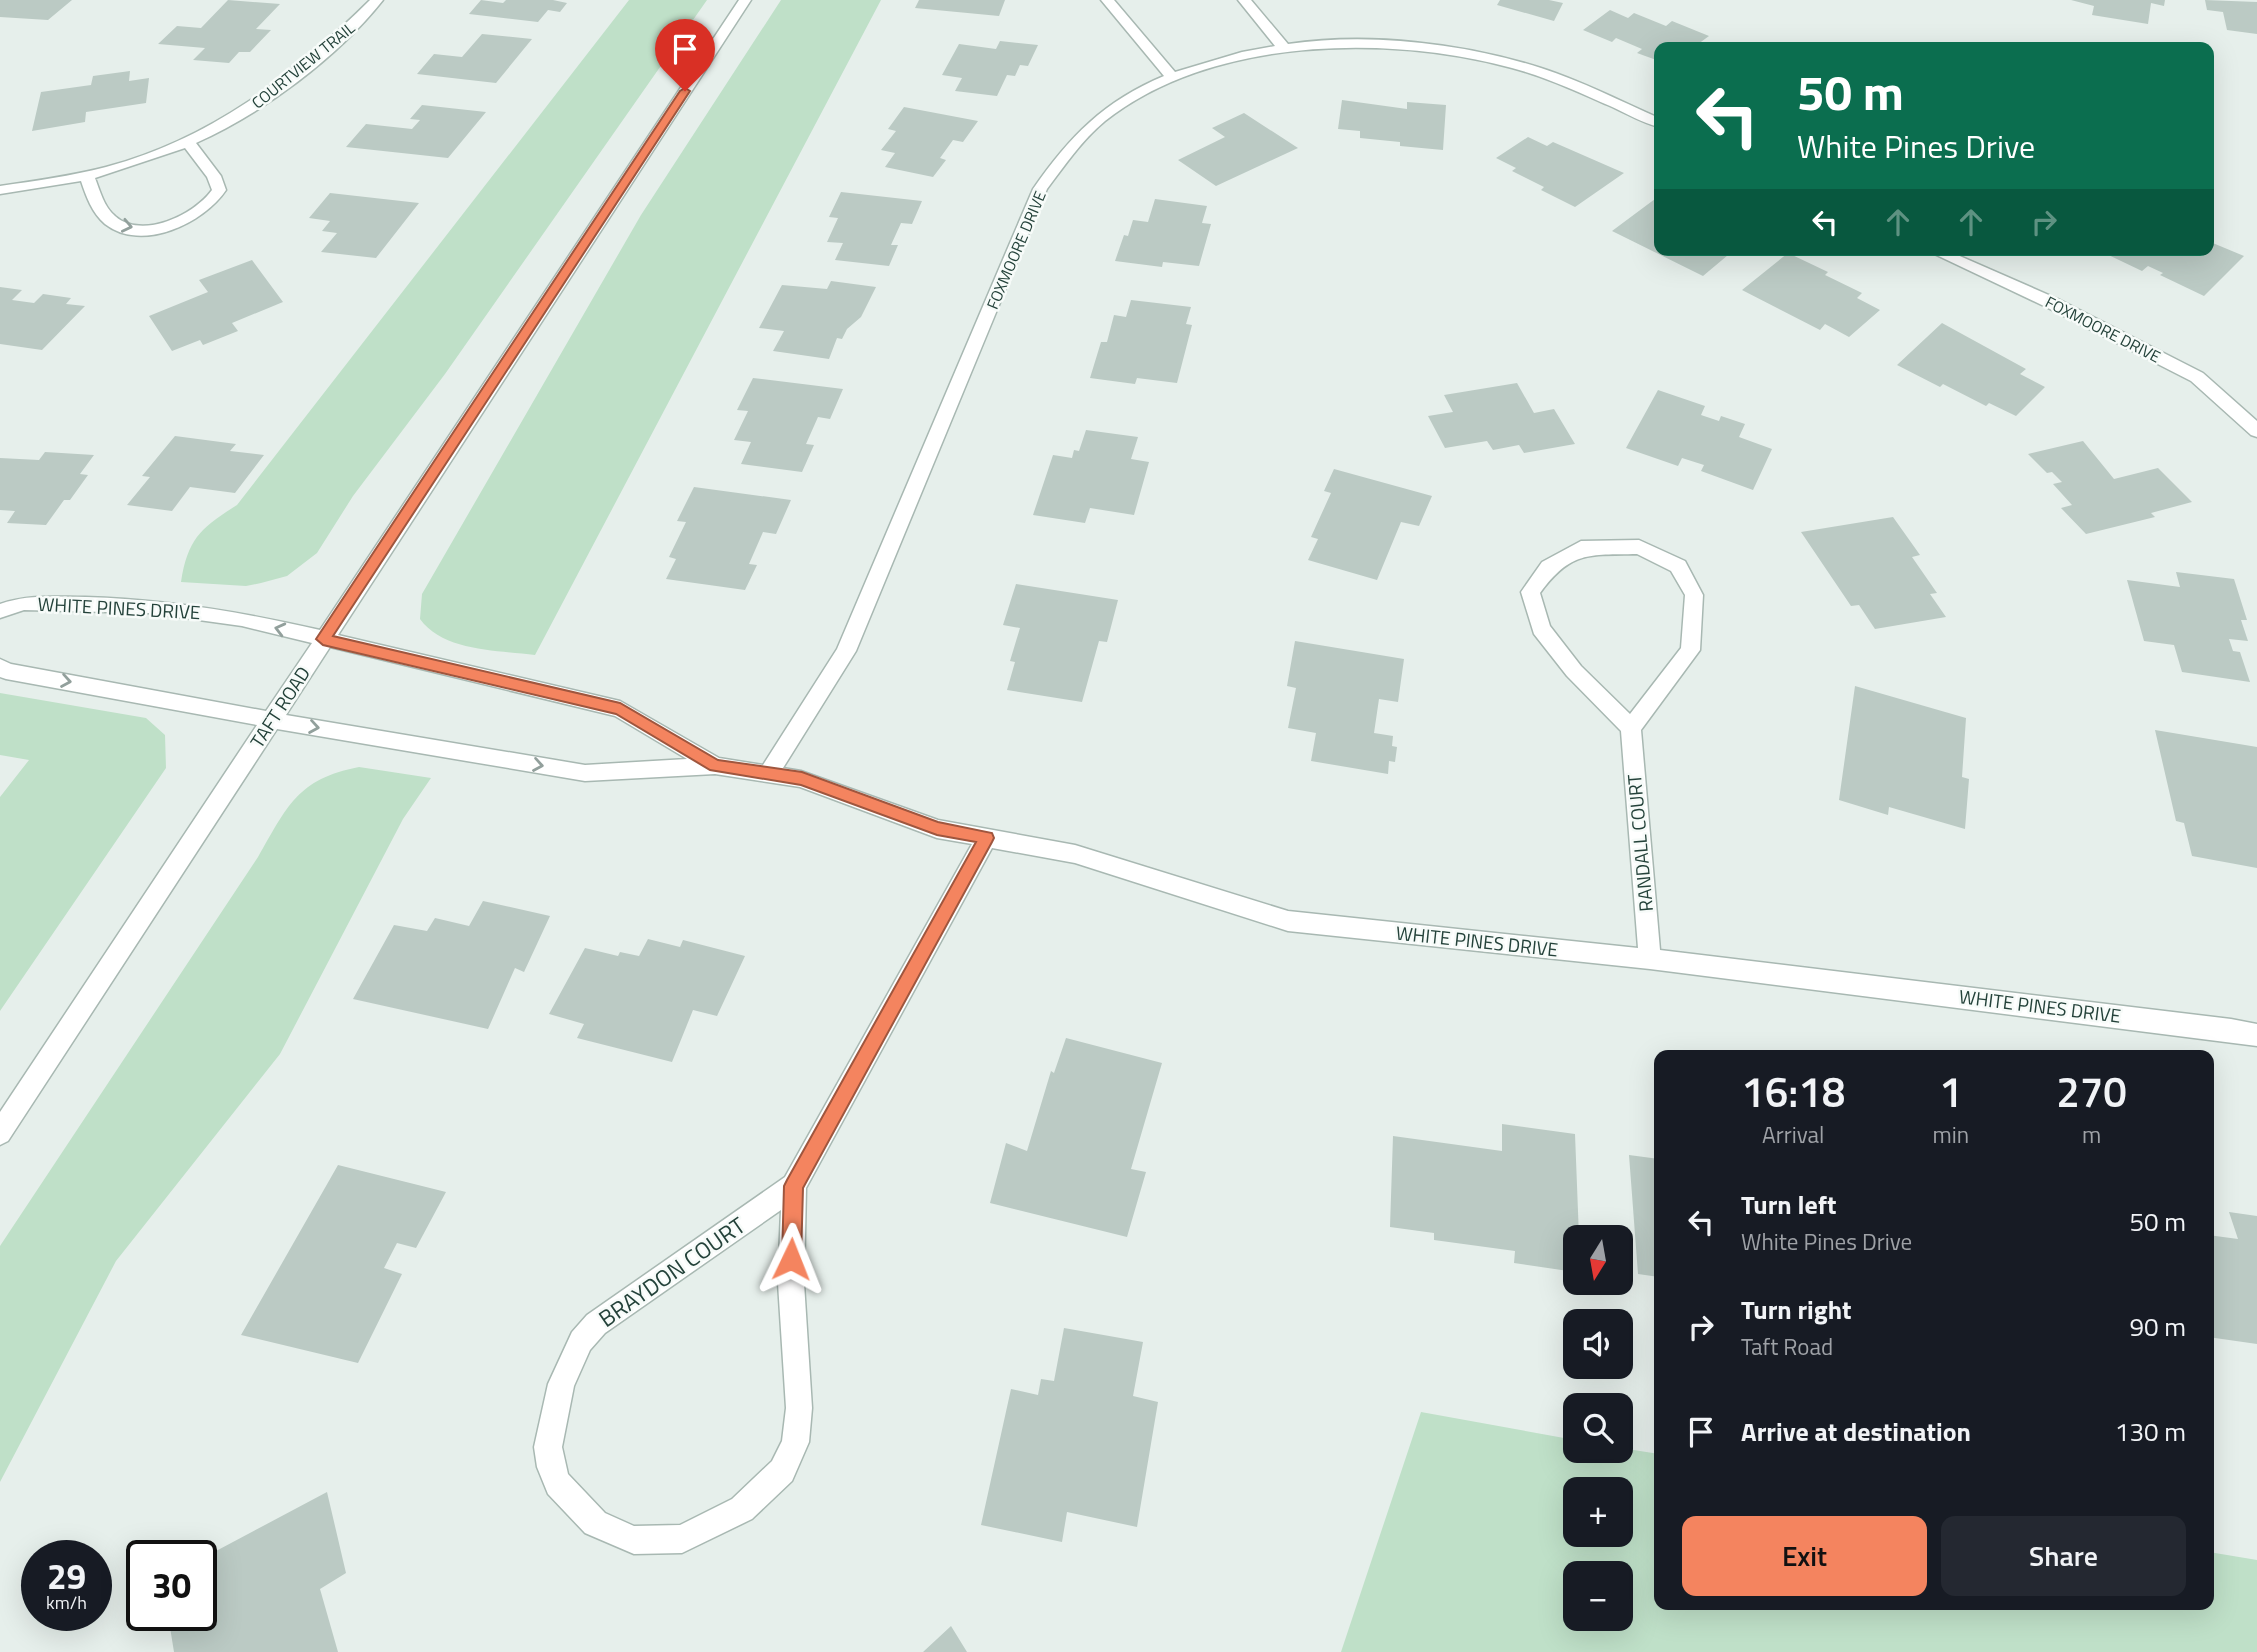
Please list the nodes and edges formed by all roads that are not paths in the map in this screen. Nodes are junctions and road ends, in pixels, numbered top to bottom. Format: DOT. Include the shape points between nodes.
graph roads {
  1 [pos="377,0"];
  2 [pos="745,0"];
  3 [pos="1107,0"];
  4 [pos="1244,0"];
  5 [pos="1283,47"];
  6 [pos="1171,76"];
  7 [pos="1654,121"];
  8 [pos="188,143"];
  9 [pos="87,177"];
  10 [pos="0,190"];
  11 [pos="1946,256"];
  12 [pos="2257,431"];
  13 [pos="0,611"];
  14 [pos="323,639"];
  15 [pos="0,667"];
  16 [pos="271,720"];
  17 [pos="1631,728"];
  18 [pos="715,766"];
  19 [pos="768,774"];
  20 [pos="986,838"];
  21 [pos="1650,959"];
  22 [pos="2257,1035"];
  23 [pos="0,1133"];
  24 [pos="794,1186"];
  1 -- 8 [label="street, COURTVIEW TRAIL" via="344,35 264,101"];
  2 -- 14 [label="street, TAFT ROAD"];
  3 -- 6 [label="street"];
  4 -- 5 [label="street"];
  5 -- 6 [label="street, FOXMOORE DRIVE"];
  5 -- 7 [label="street, FOXMOORE DRIVE" via="1408,47 1497,61 1566,82"];
  6 -- 19 [label="street, FOXMOORE DRIVE" via="1110,111 1078,138 1040,189 846,652"];
  8 -- 9 [label="street, COURTVIEW TRAIL"];
  9 -- 8 [label="street, one-way" via="100,208 115,224 147,229 174,224 207,206 219,190 214,176"];
  9 -- 10 [label="street, COURTVIEW TRAIL"];
  11 -- 12 [label="street, FOXMOORE DRIVE" via="2052,303 2197,377"];
  14 -- 13 [label="street, WHITE PINES DRIVE, one-way" via="212,613 148,606 24,603"];
  14 -- 16 [label="street, TAFT ROAD"];
  14 -- 18 [label="street, WHITE PINES DRIVE" via="620,709"];
  15 -- 16 [label="street, WHITE PINES DRIVE, one-way"];
  16 -- 18 [label="street, WHITE PINES DRIVE, one-way" via="585,773"];
  16 -- 23 [label="street, TAFT ROAD"];
  17 -- 17 [label="street" via="1690,650 1694,596 1678,566 1639,547 1581,548 1549,568 1530,592 1541,629 1574,671"];
  17 -- 21 [label="street, RANDALL COURT"];
  18 -- 19 [label="street, WHITE PINES DRIVE"];
  19 -- 20 [label="street, WHITE PINES DRIVE" via="802,779 937,829"];
  20 -- 21 [label="street, WHITE PINES DRIVE" via="1075,854 1288,921"];
  20 -- 24 [label="street, BRAYDON COURT"];
  21 -- 22 [label="street, WHITE PINES DRIVE"];
  24 -- 24 [label="street, BRAYDON COURT" via="791,1283 799,1408 794,1442 782,1471 742,1509 682,1539 634,1540 595,1522 558,1484 548,1447 561,1384 581,1341 596,1324"];
}
